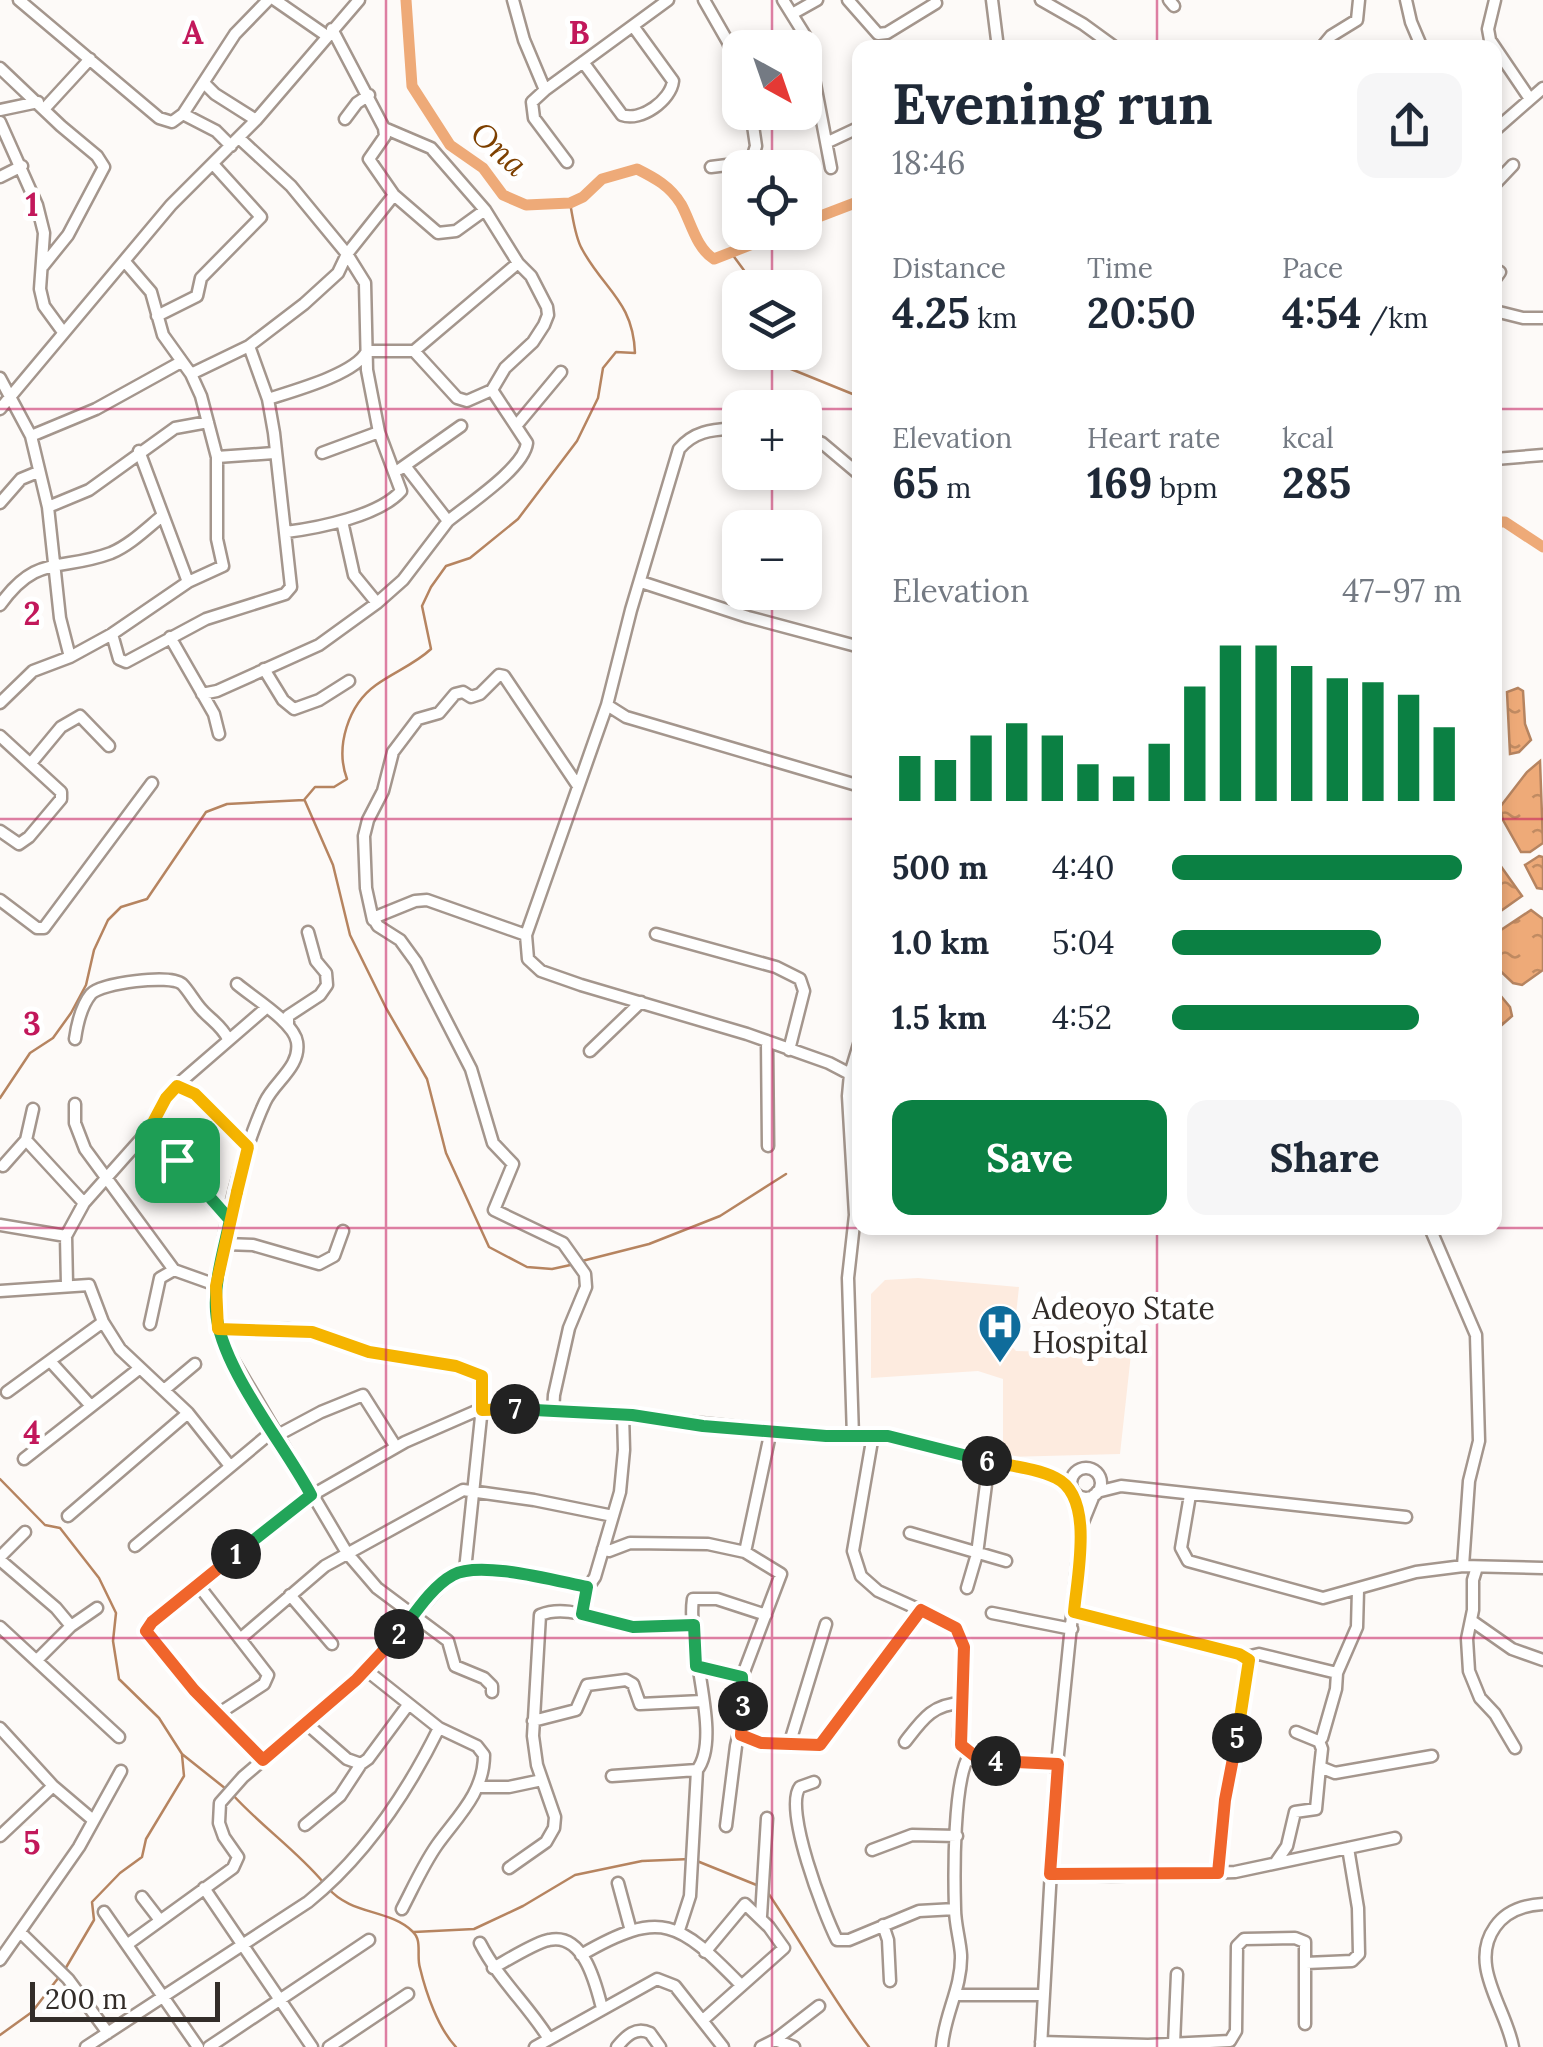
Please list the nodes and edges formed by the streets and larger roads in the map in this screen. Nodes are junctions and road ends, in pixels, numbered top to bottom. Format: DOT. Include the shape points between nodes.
graph roads {
  1 [pos="19,0"];
  2 [pos="271,0"];
  3 [pos="359,0"];
  4 [pos="513,0"];
  5 [pos="668,0"];
  6 [pos="783,0"];
  7 [pos="817,0"];
  8 [pos="848,0"];
  9 [pos="992,0"];
  10 [pos="1044,0"];
  11 [pos="1358,0"];
  12 [pos="1406,0"];
  13 [pos="1495,0"];
  14 [pos="706,1"];
  15 [pos="936,3"];
  16 [pos="792,14"];
  17 [pos="633,26"];
  18 [pos="722,31"];
  19 [pos="330,32"];
  20 [pos="997,40"];
  21 [pos="1104,40"];
  22 [pos="1334,40"];
  23 [pos="1418,40"];
  24 [pos="1490,40"];
  25 [pos="90,58"];
  26 [pos="1502,58"];
  27 [pos="584,62"];
  28 [pos="0,68"];
  29 [pos="204,82"];
  30 [pos="1543,88"];
  31 [pos="545,90"];
  32 [pos="369,95"];
  33 [pos="1530,99"];
  34 [pos="41,105"];
  35 [pos="0,110"];
  36 [pos="182,114"];
  37 [pos="345,119"];
  38 [pos="256,120"];
  39 [pos="0,122"];
  40 [pos="1502,124"];
  41 [pos="384,128"];
  42 [pos="754,130"];
  43 [pos="852,130"];
  44 [pos="235,142"];
  45 [pos="828,142"];
  46 [pos="567,162"];
  47 [pos="212,164"];
  48 [pos="22,166"];
  49 [pos="1513,166"];
  50 [pos="712,168"];
  51 [pos="831,168"];
  52 [pos="0,177"];
  53 [pos="1502,177"];
  54 [pos="394,195"];
  55 [pos="485,210"];
  56 [pos="347,254"];
  57 [pos="126,263"];
  58 [pos="518,263"];
  59 [pos="43,266"];
  60 [pos="1502,313"];
  61 [pos="158,316"];
  62 [pos="1543,318"];
  63 [pos="63,332"];
  64 [pos="249,346"];
  65 [pos="367,350"];
  66 [pos="414,352"];
  67 [pos="181,362"];
  68 [pos="560,372"];
  69 [pos="191,374"];
  70 [pos="0,378"];
  71 [pos="492,390"];
  72 [pos="12,398"];
  73 [pos="268,398"];
  74 [pos="0,409"];
  75 [pos="208,422"];
  76 [pos="461,426"];
  77 [pos="516,426"];
  78 [pos="722,429"];
  79 [pos="379,432"];
  80 [pos="31,436"];
  81 [pos="822,443"];
  82 [pos="139,451"];
  83 [pos="274,453"];
  84 [pos="322,453"];
  85 [pos="1543,455"];
  86 [pos="216,457"];
  87 [pos="1502,458"];
  88 [pos="852,468"];
  89 [pos="400,469"];
  90 [pos="38,472"];
  91 [pos="0,503"];
  92 [pos="48,507"];
  93 [pos="162,516"];
  94 [pos="448,520"];
  95 [pos="342,521"];
  96 [pos="286,532"];
  97 [pos="52,566"];
  98 [pos="188,582"];
  99 [pos="640,582"];
  100 [pos="376,603"];
  101 [pos="0,605"];
  102 [pos="112,634"];
  103 [pos="170,636"];
  104 [pos="852,644"];
  105 [pos="70,657"];
  106 [pos="264,668"];
  107 [pos="349,681"];
  108 [pos="202,694"];
  109 [pos="0,703"];
  110 [pos="607,705"];
  111 [pos="218,734"];
  112 [pos="0,736"];
  113 [pos="109,746"];
  114 [pos="32,762"];
  115 [pos="152,784"];
  116 [pos="852,784"];
  117 [pos="578,786"];
  118 [pos="0,831"];
  119 [pos="0,900"];
  120 [pos="373,920"];
  121 [pos="308,932"];
  122 [pos="656,934"];
  123 [pos="526,935"];
  124 [pos="236,984"];
  125 [pos="641,1002"];
  126 [pos="266,1008"];
  127 [pos="288,1024"];
  128 [pos="75,1039"];
  129 [pos="228,1039"];
  130 [pos="767,1041"];
  131 [pos="789,1050"];
  132 [pos="590,1051"];
  133 [pos="852,1067"];
  134 [pos="850,1074"];
  135 [pos="177,1086"];
  136 [pos="75,1104"];
  137 [pos="32,1110"];
  138 [pos="149,1130"];
  139 [pos="26,1140"];
  140 [pos="768,1146"];
  141 [pos="248,1147"];
  142 [pos="852,1164"];
  143 [pos="3,1166"];
  144 [pos="104,1177"];
  145 [pos="84,1203"];
  146 [pos="230,1220"];
  147 [pos="0,1225"];
  148 [pos="343,1230"];
  149 [pos="853,1235"];
  150 [pos="1433,1235"];
  151 [pos="66,1236"];
  152 [pos="225,1244"];
  153 [pos="174,1270"];
  154 [pos="67,1285"];
  155 [pos="216,1286"];
  156 [pos="0,1291"];
  157 [pos="103,1322"];
  158 [pos="150,1324"];
  159 [pos="218,1329"];
  160 [pos="50,1361"];
  161 [pos="196,1364"];
  162 [pos="140,1368"];
  163 [pos="164,1390"];
  164 [pos="7,1392"];
  165 [pos="91,1406"];
  166 [pos="482,1410"];
  167 [pos="188,1413"];
  168 [pos="553,1413"];
  169 [pos="623,1414"];
  170 [pos="771,1430"];
  171 [pos="274,1434"];
  172 [pos="873,1435"];
  173 [pos="853,1436"];
  174 [pos="396,1447"];
  175 [pos="24,1458"];
  176 [pos="988,1461"];
  177 [pos="230,1466"];
  178 [pos="1074,1473"];
  179 [pos="1098,1474"];
  180 [pos="1055,1477"];
  181 [pos="1121,1486"];
  182 [pos="474,1490"];
  183 [pos="1073,1491"];
  184 [pos="1096,1494"];
  185 [pos="1190,1494"];
  186 [pos="311,1495"];
  187 [pos="68,1516"];
  188 [pos="613,1516"];
  189 [pos="1406,1517"];
  190 [pos="1081,1527"];
  191 [pos="24,1532"];
  192 [pos="910,1533"];
  193 [pos="334,1534"];
  194 [pos="134,1546"];
  195 [pos="602,1549"];
  196 [pos="745,1552"];
  197 [pos="346,1553"];
  198 [pos="977,1554"];
  199 [pos="0,1558"];
  200 [pos="1006,1560"];
  201 [pos="327,1564"];
  202 [pos="1463,1566"];
  203 [pos="1477,1567"];
  204 [pos="1543,1568"];
  205 [pos="465,1570"];
  206 [pos="199,1586"];
  207 [pos="587,1587"];
  208 [pos="966,1588"];
  209 [pos="1358,1590"];
  210 [pos="290,1596"];
  211 [pos="97,1608"];
  212 [pos="921,1610"];
  213 [pos="1074,1612"];
  214 [pos="992,1613"];
  215 [pos="414,1614"];
  216 [pos="582,1614"];
  217 [pos="766,1616"];
  218 [pos="1472,1621"];
  219 [pos="826,1624"];
  220 [pos="694,1625"];
  221 [pos="71,1626"];
  222 [pos="1072,1630"];
  223 [pos="2,1632"];
  224 [pos="240,1639"];
  225 [pos="332,1644"];
  226 [pos="1246,1658"];
  227 [pos="37,1660"];
  228 [pos="1543,1660"];
  229 [pos="696,1666"];
  230 [pos="366,1670"];
  231 [pos="1337,1673"];
  232 [pos="742,1677"];
  233 [pos="492,1692"];
  234 [pos="702,1701"];
  235 [pos="962,1703"];
  236 [pos="408,1705"];
  237 [pos="218,1714"];
  238 [pos="533,1721"];
  239 [pos="308,1724"];
  240 [pos="0,1728"];
  241 [pos="439,1728"];
  242 [pos="1296,1732"];
  243 [pos="741,1735"];
  244 [pos="120,1736"];
  245 [pos="1319,1741"];
  246 [pos="905,1742"];
  247 [pos="789,1746"];
  248 [pos="1515,1748"];
  249 [pos="970,1754"];
  250 [pos="1432,1756"];
  251 [pos="263,1760"];
  252 [pos="360,1764"];
  253 [pos="1058,1764"];
  254 [pos="1320,1767"];
  255 [pos="697,1770"];
  256 [pos="120,1771"];
  257 [pos="612,1776"];
  258 [pos="542,1780"];
  259 [pos="482,1782"];
  260 [pos="814,1782"];
  261 [pos="53,1786"];
  262 [pos="767,1818"];
  263 [pos="93,1820"];
  264 [pos="305,1825"];
  265 [pos="726,1826"];
  266 [pos="0,1836"];
  267 [pos="957,1836"];
  268 [pos="1395,1838"];
  269 [pos="1348,1848"];
  270 [pos="872,1850"];
  271 [pos="1276,1862"];
  272 [pos="509,1868"];
  273 [pos="1218,1873"];
  274 [pos="1050,1874"];
  275 [pos="618,1883"];
  276 [pos="204,1888"];
  277 [pos="142,1897"];
  278 [pos="1543,1904"];
  279 [pos="402,1909"];
  280 [pos="955,1909"];
  281 [pos="104,1912"];
  282 [pos="760,1917"];
  283 [pos="159,1919"];
  284 [pos="883,1925"];
  285 [pos="679,1930"];
  286 [pos="630,1931"];
  287 [pos="20,1932"];
  288 [pos="368,1940"];
  289 [pos="480,1943"];
  290 [pos="128,1944"];
  291 [pos="244,1944"];
  292 [pos="706,1952"];
  293 [pos="581,1955"];
  294 [pos="0,1960"];
  295 [pos="1306,1964"];
  296 [pos="493,1968"];
  297 [pos="1177,1974"];
  298 [pos="890,1981"];
  299 [pos="740,1984"];
  300 [pos="408,1994"];
  301 [pos="164,1995"];
  302 [pos="956,1995"];
  303 [pos="1043,1995"];
  304 [pos="280,2000"];
  305 [pos="818,2006"];
  306 [pos="602,2008"];
  307 [pos="702,2020"];
  308 [pos="1304,2024"];
  309 [pos="108,2033"];
  310 [pos="550,2039"];
  311 [pos="775,2040"];
  312 [pos="1174,2044"];
  313 [pos="93,2045"];
  314 [pos="1041,2045"];
  315 [pos="198,2047"];
  316 [pos="209,2047"];
  317 [pos="312,2047"];
  318 [pos="329,2047"];
  319 [pos="536,2047"];
  320 [pos="617,2047"];
  321 [pos="660,2047"];
  322 [pos="723,2047"];
  323 [pos="761,2047"];
  324 [pos="794,2047"];
  325 [pos="942,2047"];
  326 [pos="1513,2047"];
  1 -- 25 [label="street"];
  2 -- 19 [label="street"];
  2 -- 29 [label="street" via="235,34"];
  3 -- 19 [label="street"];
  4 -- 31 [label="street"];
  5 -- 17 [label="street"];
  6 -- 16 [label="street"];
  7 -- 16 [label="street"];
  8 -- 15 [label="street" via="878,34"];
  9 -- 20 [label="street"];
  10 -- 21 [label="street"];
  11 -- 22 [label="street" via="1357,20"];
  12 -- 23 [label="street"];
  13 -- 24 [label="street"];
  14 -- 18 [label="street"];
  16 -- 45 [label="street" via="806,37"];
  17 -- 27 [label="street"];
  17 -- 27 [label="street" via="674,81 656,106 622,115"];
  19 -- 32 [label="street"];
  19 -- 38 [label="street"];
  25 -- 34 [label="street"];
  25 -- 36 [label="street" via="159,118 172,122"];
  26 -- 33 [label="street"];
  27 -- 31 [label="street"];
  28 -- 34 [label="street"];
  29 -- 36 [label="street"];
  29 -- 38 [label="street"];
  30 -- 33 [label="street"];
  31 -- 46 [label="street" via="530,110"];
  32 -- 37 [label="street"];
  32 -- 41 [label="street"];
  33 -- 40 [label="street"];
  34 -- 35 [label="street"];
  34 -- 59 [label="street" via="104,167 68,235"];
  36 -- 44 [label="street"];
  38 -- 44 [label="street"];
  39 -- 48 [label="street"];
  41 -- 54 [label="street" via="369,159"];
  41 -- 55 [label="street" via="431,148"];
  42 -- 50 [label="street" via="751,162"];
  43 -- 45 [label="street"];
  44 -- 47 [label="street"];
  44 -- 56 [label="street" via="292,186"];
  45 -- 51 [label="street"];
  47 -- 57 [label="street"];
  47 -- 61 [label="street" via="261,217 200,278 196,296"];
  48 -- 52 [label="street"];
  48 -- 59 [label="street" via="40,219"];
  49 -- 53 [label="street"];
  54 -- 55 [label="street" via="438,233 456,231"];
  54 -- 56 [label="street"];
  55 -- 58 [label="street"];
  56 -- 64 [label="street" via="338,273"];
  56 -- 65 [label="street" via="365,283"];
  57 -- 61 [label="street" via="151,292"];
  57 -- 63 [label="street"];
  58 -- 66 [label="street"];
  58 -- 71 [label="street" via="548,316"];
  59 -- 63 [label="street" via="44,306"];
  60 -- 62 [label="street"];
  61 -- 67 [label="street"];
  63 -- 72 [label="street"];
  64 -- 69 [label="street"];
  64 -- 73 [label="street"];
  65 -- 66 [label="street"];
  65 -- 73 [label="street" via="363,360"];
  65 -- 79 [label="street"];
  66 -- 71 [label="street" via="457,398 472,400"];
  67 -- 69 [label="street"];
  67 -- 80 [label="street"];
  68 -- 77 [label="street"];
  69 -- 75 [label="street"];
  70 -- 72 [label="street"];
  71 -- 77 [label="street"];
  72 -- 74 [label="street"];
  72 -- 80 [label="street"];
  73 -- 83 [label="street"];
  75 -- 82 [label="street" via="175,428"];
  75 -- 86 [label="street"];
  76 -- 89 [label="street"];
  77 -- 94 [label="street" via="527,443 524,456"];
  78 -- 99 [label="street" via="703,431 679,449"];
  79 -- 84 [label="street"];
  79 -- 89 [label="street"];
  80 -- 90 [label="street"];
  81 -- 88 [label="street"];
  82 -- 92 [label="street" via="89,490"];
  82 -- 93 [label="street"];
  83 -- 86 [label="street"];
  83 -- 96 [label="street"];
  85 -- 87 [label="street"];
  86 -- 98 [label="street" via="223,566"];
  89 -- 94 [label="street"];
  89 -- 95 [label="street" via="401,491 393,500"];
  90 -- 91 [label="street" via="21,479"];
  90 -- 92 [label="street"];
  92 -- 97 [label="street"];
  93 -- 97 [label="street" via="111,553"];
  93 -- 98 [label="street"];
  94 -- 100 [label="street" via="403,580"];
  95 -- 96 [label="street"];
  95 -- 100 [label="street" via="354,576"];
  96 -- 103 [label="street" via="292,578 285,594"];
  97 -- 101 [label="street" via="29,574"];
  97 -- 105 [label="street"];
  98 -- 102 [label="street"];
  99 -- 104 [label="street"];
  99 -- 110 [label="street"];
  100 -- 106 [label="street" via="319,645"];
  102 -- 103 [label="street" via="126,662"];
  102 -- 105 [label="street"];
  103 -- 108 [label="street"];
  105 -- 109 [label="street" via="33,671"];
  106 -- 107 [label="street" via="294,709"];
  106 -- 108 [label="street"];
  108 -- 111 [label="street"];
  110 -- 116 [label="street"];
  110 -- 117 [label="street"];
  112 -- 114 [label="street"];
  113 -- 114 [label="street" via="80,716"];
  114 -- 118 [label="street" via="61,799 19,844"];
  115 -- 119 [label="street" via="44,928"];
  117 -- 120 [label="street" via="504,676 476,696 455,694 439,713 418,719 394,752 368,820 366,888"];
  117 -- 123 [label="street"];
  120 -- 123 [label="street" via="427,900"];
  120 -- 168 [label="street" via="416,962 471,1069 492,1143 513,1164 494,1210 559,1240 585,1274"];
  121 -- 127 [label="street" via="328,985 288,1016"];
  122 -- 131 [label="street" via="800,979 804,991"];
  123 -- 125 [label="street" via="528,959 536,968"];
  124 -- 126 [label="street"];
  125 -- 130 [label="street"];
  125 -- 132 [label="street"];
  126 -- 127 [label="street"];
  126 -- 129 [label="street"];
  127 -- 141 [label="street" via="297,1040 294,1060 268,1097"];
  128 -- 129 [label="street" via="91,994 156,976 181,983"];
  129 -- 135 [label="street"];
  130 -- 131 [label="street"];
  130 -- 140 [label="street"];
  131 -- 134 [label="street"];
  133 -- 134 [label="street"];
  134 -- 142 [label="street"];
  135 -- 138 [label="street"];
  135 -- 141 [label="street" via="195,1094"];
  136 -- 144 [label="street" via="78,1136"];
  137 -- 139 [label="street"];
  138 -- 144 [label="street"];
  138 -- 146 [label="street"];
  139 -- 143 [label="street"];
  139 -- 145 [label="street"];
  141 -- 146 [label="street"];
  144 -- 145 [label="street"];
  144 -- 153 [label="street"];
  145 -- 151 [label="street"];
  146 -- 152 [label="street"];
  147 -- 151 [label="street"];
  148 -- 152 [label="street" via="334,1256 320,1264"];
  149 -- 173 [label="street"];
  150 -- 202 [label="street" via="1476,1335 1479,1441"];
  151 -- 154 [label="street"];
  152 -- 155 [label="street"];
  153 -- 155 [label="street"];
  153 -- 158 [label="street" via="160,1278"];
  154 -- 156 [label="street"];
  154 -- 157 [label="street" via="89,1285"];
  155 -- 159 [label="street"];
  157 -- 160 [label="street"];
  157 -- 162 [label="street"];
  159 -- 166 [label="street" via="312,1332 390,1358 467,1370 484,1380"];
  159 -- 171 [label="street"];
  160 -- 164 [label="street"];
  160 -- 165 [label="street"];
  161 -- 163 [label="street"];
  162 -- 163 [label="street"];
  162 -- 165 [label="street"];
  163 -- 167 [label="street"];
  165 -- 175 [label="street"];
  166 -- 168 [label="street"];
  166 -- 174 [label="street"];
  166 -- 182 [label="street"];
  167 -- 177 [label="street"];
  167 -- 187 [label="street"];
  168 -- 169 [label="street"];
  169 -- 170 [label="street"];
  169 -- 188 [label="street" via="623,1472"];
  170 -- 173 [label="street"];
  170 -- 196 [label="street"];
  171 -- 174 [label="street" via="363,1395"];
  171 -- 177 [label="street"];
  171 -- 186 [label="street"];
  172 -- 173 [label="street"];
  172 -- 176 [label="street"];
  172 -- 212 [label="street" via="854,1558 873,1588"];
  174 -- 186 [label="street"];
  176 -- 180 [label="street"];
  176 -- 198 [label="street"];
  177 -- 194 [label="street"];
  178 -- 179 [label="street" via="1088,1468"];
  178 -- 180 [label="street"];
  178 -- 183 [label="street"];
  179 -- 181 [label="street"];
  179 -- 184 [label="street"];
  180 -- 183 [label="street"];
  181 -- 184 [label="street"];
  181 -- 185 [label="street"];
  182 -- 188 [label="street"];
  182 -- 197 [label="street"];
  182 -- 205 [label="street"];
  183 -- 184 [label="street" via="1086,1498"];
  183 -- 190 [label="street"];
  184 -- 190 [label="street"];
  185 -- 189 [label="street"];
  185 -- 209 [label="street" via="1181,1548 1188,1561 1323,1598"];
  186 -- 193 [label="street"];
  186 -- 206 [label="street"];
  188 -- 195 [label="street"];
  190 -- 213 [label="street"];
  191 -- 199 [label="street"];
  192 -- 198 [label="street"];
  193 -- 197 [label="street"];
  193 -- 201 [label="street"];
  195 -- 196 [label="street" via="695,1542"];
  195 -- 207 [label="street"];
  196 -- 217 [label="street" via="780,1574"];
  197 -- 201 [label="street"];
  197 -- 215 [label="street" via="377,1588"];
  198 -- 200 [label="street"];
  198 -- 208 [label="street"];
  199 -- 221 [label="street"];
  201 -- 210 [label="street"];
  202 -- 203 [label="street"];
  202 -- 209 [label="street"];
  203 -- 204 [label="street"];
  203 -- 218 [label="street"];
  205 -- 207 [label="street"];
  205 -- 215 [label="street"];
  206 -- 224 [label="street"];
  206 -- 237 [label="street" via="146,1631"];
  207 -- 216 [label="street"];
  209 -- 231 [label="street" via="1357,1627"];
  210 -- 224 [label="street"];
  210 -- 225 [label="street"];
  211 -- 221 [label="street"];
  212 -- 235 [label="street" via="956,1628 962,1639"];
  212 -- 247 [label="street" via="824,1742"];
  213 -- 222 [label="street"];
  213 -- 226 [label="street"];
  214 -- 222 [label="street"];
  215 -- 230 [label="street"];
  215 -- 233 [label="street" via="448,1641 454,1666 484,1678"];
  216 -- 220 [label="street" via="633,1627"];
  216 -- 238 [label="street" via="547,1612 538,1619"];
  217 -- 220 [label="street" via="700,1598 692,1603"];
  217 -- 232 [label="street"];
  218 -- 228 [label="street"];
  218 -- 248 [label="street" via="1469,1672"];
  219 -- 247 [label="street"];
  220 -- 229 [label="street"];
  221 -- 227 [label="street"];
  222 -- 253 [label="street"];
  223 -- 227 [label="street"];
  224 -- 237 [label="street" via="267,1679"];
  226 -- 231 [label="street" via="1259,1654"];
  226 -- 273 [label="street" via="1251,1665"];
  227 -- 244 [label="street"];
  229 -- 232 [label="street"];
  229 -- 234 [label="street"];
  230 -- 236 [label="street"];
  230 -- 239 [label="street"];
  231 -- 245 [label="street"];
  232 -- 243 [label="street"];
  234 -- 238 [label="street" via="640,1704 626,1680 587,1685 576,1710"];
  234 -- 255 [label="street" via="708,1752"];
  235 -- 246 [label="street" via="928,1712"];
  235 -- 249 [label="street" via="961,1745"];
  236 -- 241 [label="street"];
  236 -- 252 [label="street"];
  237 -- 251 [label="street"];
  238 -- 258 [label="street"];
  239 -- 251 [label="street"];
  239 -- 252 [label="street"];
  240 -- 261 [label="street"];
  241 -- 259 [label="street" via="482,1751"];
  241 -- 291 [label="street" via="398,1800 335,1880"];
  242 -- 245 [label="street"];
  243 -- 247 [label="street"];
  243 -- 265 [label="street"];
  245 -- 254 [label="street"];
  249 -- 253 [label="street"];
  249 -- 267 [label="street" via="961,1771"];
  250 -- 254 [label="street" via="1335,1773"];
  251 -- 276 [label="street" via="220,1803 219,1823 238,1859"];
  252 -- 264 [label="street" via="340,1796"];
  253 -- 274 [label="street"];
  254 -- 271 [label="street" via="1316,1810 1295,1812"];
  255 -- 257 [label="street"];
  255 -- 285 [label="street" via="690,1896"];
  256 -- 263 [label="street"];
  258 -- 259 [label="street" via="509,1787"];
  258 -- 272 [label="street" via="554,1828 546,1842"];
  259 -- 279 [label="street"];
  260 -- 284 [label="street" via="800,1787 794,1801 834,1935 844,1941"];
  261 -- 263 [label="street"];
  261 -- 266 [label="street"];
  262 -- 282 [label="street"];
  263 -- 287 [label="street"];
  267 -- 270 [label="street" via="912,1835"];
  267 -- 280 [label="street"];
  268 -- 269 [label="street"];
  269 -- 271 [label="street"];
  269 -- 295 [label="street" via="1359,1954 1352,1961"];
  271 -- 273 [label="street"];
  273 -- 274 [label="street"];
  274 -- 303 [label="street"];
  275 -- 286 [label="street"];
  276 -- 283 [label="street"];
  276 -- 291 [label="street"];
  277 -- 283 [label="street"];
  278 -- 326 [label="street" via="1506,1914 1488,1936 1484,1960"];
  280 -- 284 [label="street" via="919,1911"];
  280 -- 302 [label="street" via="961,1957"];
  281 -- 290 [label="street"];
  282 -- 292 [label="street" via="742,1906"];
  282 -- 299 [label="street" via="784,1950"];
  283 -- 290 [label="street"];
  284 -- 298 [label="street"];
  285 -- 286 [label="street"];
  285 -- 292 [label="street"];
  286 -- 293 [label="street"];
  287 -- 294 [label="street"];
  287 -- 309 [label="street" via="64,1974"];
  288 -- 304 [label="street"];
  289 -- 296 [label="street"];
  290 -- 301 [label="street"];
  291 -- 301 [label="street"];
  291 -- 304 [label="street"];
  292 -- 299 [label="street"];
  293 -- 296 [label="street" via="548,1940"];
  293 -- 306 [label="street"];
  295 -- 308 [label="street"];
  295 -- 312 [label="street" via="1302,1940 1240,1940 1233,2038"];
  296 -- 310 [label="street"];
  297 -- 312 [label="street"];
  299 -- 307 [label="street"];
  300 -- 318 [label="street"];
  301 -- 309 [label="street"];
  301 -- 315 [label="street"];
  302 -- 303 [label="street"];
  302 -- 325 [label="street"];
  303 -- 314 [label="street"];
  304 -- 316 [label="street"];
  304 -- 317 [label="street"];
  305 -- 311 [label="street"];
  306 -- 307 [label="street" via="664,1980"];
  306 -- 310 [label="street"];
  307 -- 322 [label="street"];
  309 -- 313 [label="street"];
  310 -- 319 [label="street"];
  311 -- 323 [label="street"];
  311 -- 324 [label="street"];
  312 -- 314 [label="street"];
  320 -- 321 [label="street" via="638,2030"];
}
